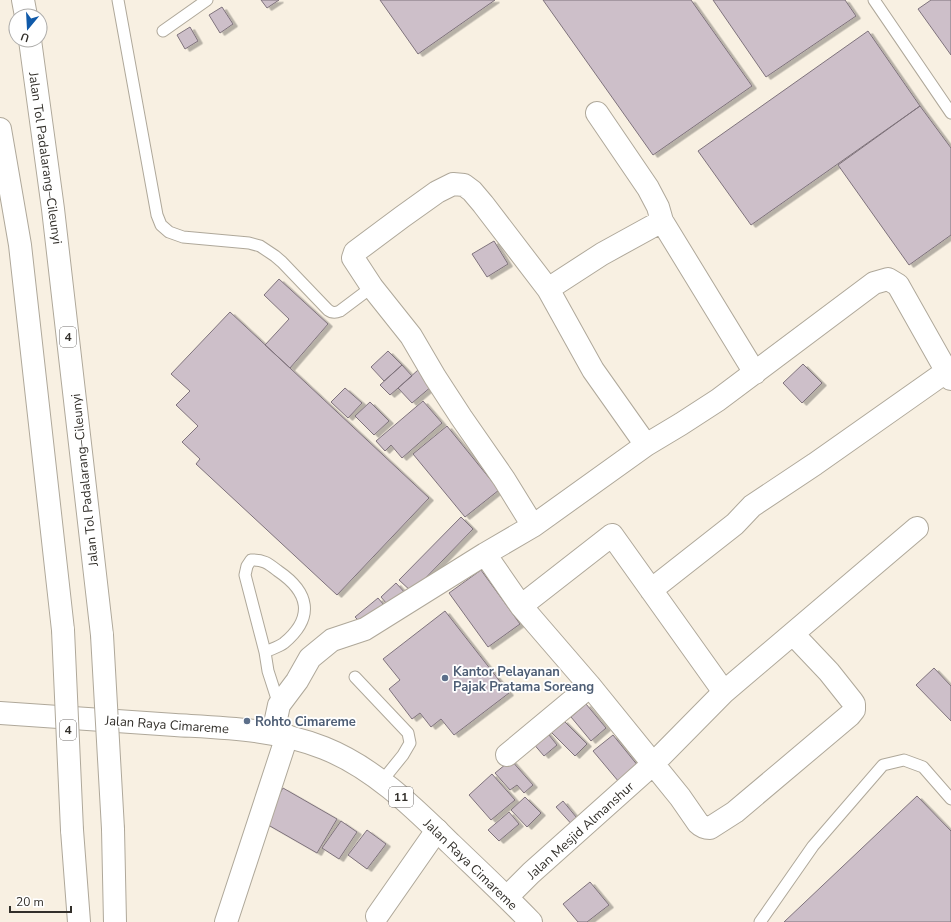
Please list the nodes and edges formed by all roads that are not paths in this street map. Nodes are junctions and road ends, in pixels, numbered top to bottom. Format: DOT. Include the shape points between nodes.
graph roads {
  1 [pos="118,0"];
  2 [pos="207,0"];
  3 [pos="874,0"];
  4 [pos="163,31"];
  5 [pos="31,48"];
  6 [pos="597,113"];
  7 [pos="951,113"];
  8 [pos="0,130"];
  9 [pos="662,221"];
  10 [pos="372,287"];
  11 [pos="548,289"];
  12 [pos="754,373"];
  13 [pos="949,375"];
  14 [pos="646,444"];
  15 [pos="533,526"];
  16 [pos="917,528"];
  17 [pos="485,554"];
  18 [pos="651,590"];
  19 [pos="521,606"];
  20 [pos="793,634"];
  21 [pos="265,652"];
  22 [pos="355,677"];
  23 [pos="590,686"];
  24 [pos="724,692"];
  25 [pos="279,705"];
  26 [pos="0,713"];
  27 [pos="280,735"];
  28 [pos="507,755"];
  29 [pos="653,764"];
  30 [pos="382,781"];
  31 [pos="951,799"];
  32 [pos="437,830"];
  33 [pos="507,897"];
  34 [pos="376,916"];
  35 [pos="79,922"];
  36 [pos="115,922"];
  37 [pos="226,922"];
  38 [pos="531,922"];
  39 [pos="760,922"];
  1 -- 10 [label="lane" via="157,215 161,225 169,232 183,237 260,246 282,262 331,312 340,311"];
  2 -- 4 [label="lane"];
  3 -- 7 [label="lane"];
  5 -- 36 [label="main road, Jalan Tol Padalarang–Cileunyi / 4, bridge" via="54,209 102,635 113,829"];
  6 -- 9 [label="main road" via="648,188"];
  8 -- 35 [label="main road, 4, bridge" via="20,245 63,630"];
  9 -- 11 [label="main road" via="602,254"];
  9 -- 12 [label="main road"];
  10 -- 11 [label="main road" via="353,258 355,252 437,192 453,184 464,185 472,191"];
  10 -- 15 [label="main road" via="411,336"];
  11 -- 14 [label="main road" via="593,370"];
  12 -- 13 [label="main road" via="874,283 888,280 898,285"];
  12 -- 14 [label="main road" via="718,400"];
  13 -- 18 [label="main road" via="752,506 734,524"];
  14 -- 15 [label="main road"];
  15 -- 17 [label="main road"];
  16 -- 20 [label="main road, Jalan Mesjid Almanshur"];
  17 -- 19 [label="main road"];
  17 -- 25 [label="main road" via="365,629 332,640 310,658"];
  18 -- 19 [label="main road" via="612,535"];
  18 -- 24 [label="main road"];
  19 -- 23 [label="main road"];
  20 -- 24 [label="main road, Jalan Mesjid Almanshur"];
  20 -- 29 [label="main road" via="829,672 854,704 854,710 850,715 736,812 710,828 698,823"];
  21 -- 21 [label="lane" via="245,575 251,560 259,559 289,578 302,596 305,612 300,626 283,643"];
  21 -- 25 [label="lane"];
  22 -- 30 [label="lane" via="408,733 410,743"];
  23 -- 28 [label="main road"];
  23 -- 29 [label="main road"];
  24 -- 29 [label="main road, Jalan Mesjid Almanshur"];
  25 -- 27 [label="main road"];
  26 -- 27 [label="main road, Jalan Raya Cimareme / 11" via="244,729"];
  27 -- 30 [label="main road, Jalan Raya Cimareme / 11" via="324,748"];
  27 -- 37 [label="main road"];
  29 -- 33 [label="main road, Jalan Mesjid Almanshur"];
  30 -- 32 [label="main road, Jalan Raya Cimareme / 11"];
  31 -- 39 [label="lane" via="923,767 904,760 883,765 814,846"];
  32 -- 33 [label="main road, Jalan Raya Cimareme / 11"];
  32 -- 34 [label="main road"];
  33 -- 38 [label="main road, Jalan Raya Cimareme / 11"];
}
